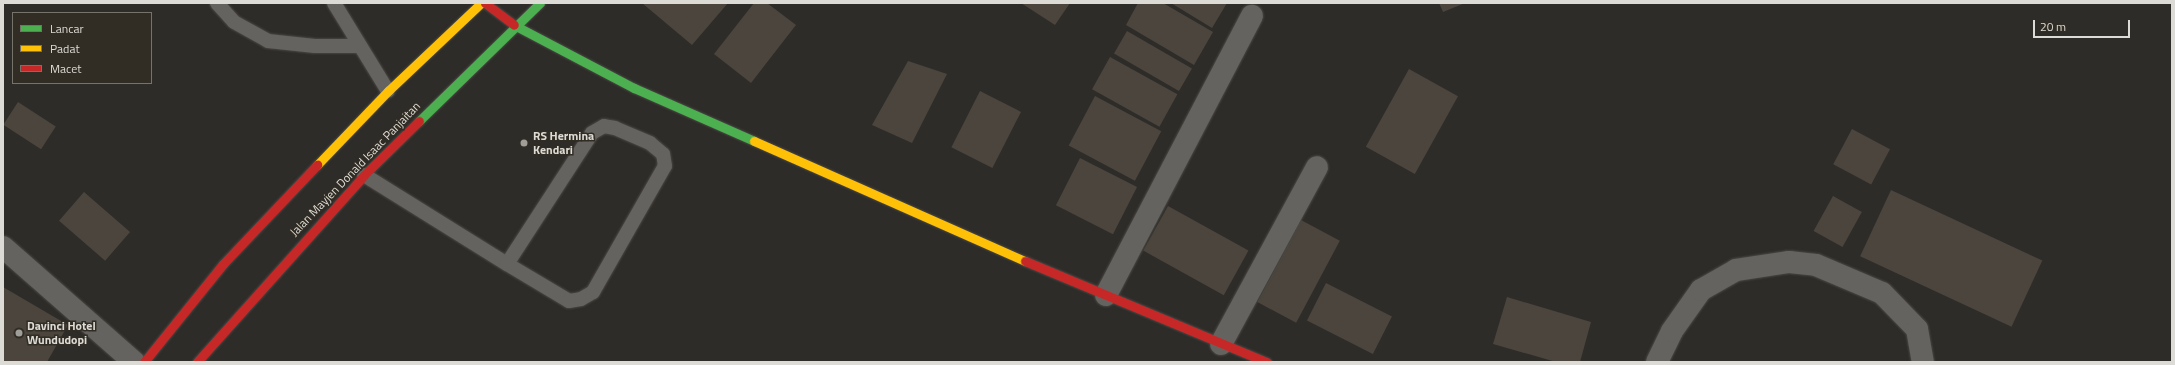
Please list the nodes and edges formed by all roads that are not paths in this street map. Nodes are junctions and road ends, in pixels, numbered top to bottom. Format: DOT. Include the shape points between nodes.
graph roads {
  1 [pos="217,3"];
  2 [pos="334,3"];
  3 [pos="481,3"];
  4 [pos="485,3"];
  5 [pos="540,3"];
  6 [pos="1252,16"];
  7 [pos="514,25"];
  8 [pos="358,46"];
  9 [pos="388,91"];
  10 [pos="1317,167"];
  11 [pos="364,175"];
  12 [pos="3,247"];
  13 [pos="507,264"];
  14 [pos="1106,295"];
  15 [pos="1221,344"];
  16 [pos="1239,357"];
  17 [pos="134,362"];
  18 [pos="144,362"];
  19 [pos="197,362"];
  20 [pos="1267,362"];
  21 [pos="1657,362"];
  22 [pos="1922,362"];
  1 -- 8 [label="lane" via="234,22 268,41 315,46"];
  2 -- 8 [label="lane"];
  3 -- 9 [label="main road"];
  4 -- 7 [label="main road"];
  5 -- 7 [label="main road, Jalan Mayjen Donald Isaac Panjaitan"];
  6 -- 14 [label="street"];
  7 -- 11 [label="main road, Jalan Mayjen Donald Isaac Panjaitan"];
  7 -- 14 [label="main road" via="634,88"];
  8 -- 9 [label="lane"];
  9 -- 18 [label="main road" via="223,264"];
  10 -- 15 [label="street"];
  11 -- 13 [label="lane"];
  11 -- 19 [label="main road, Jalan Mayjen Donald Isaac Panjaitan"];
  12 -- 17 [label="street"];
  13 -- 13 [label="lane" via="569,301 581,299 593,292 665,166 662,154 650,143 615,128 604,126 592,133"];
  14 -- 15 [label="main road"];
  15 -- 16 [label="main road"];
  16 -- 20 [label="main road"];
  21 -- 22 [label="street" via="1672,332 1701,290 1736,270 1789,262 1816,265 1882,293 1917,329"];
}
